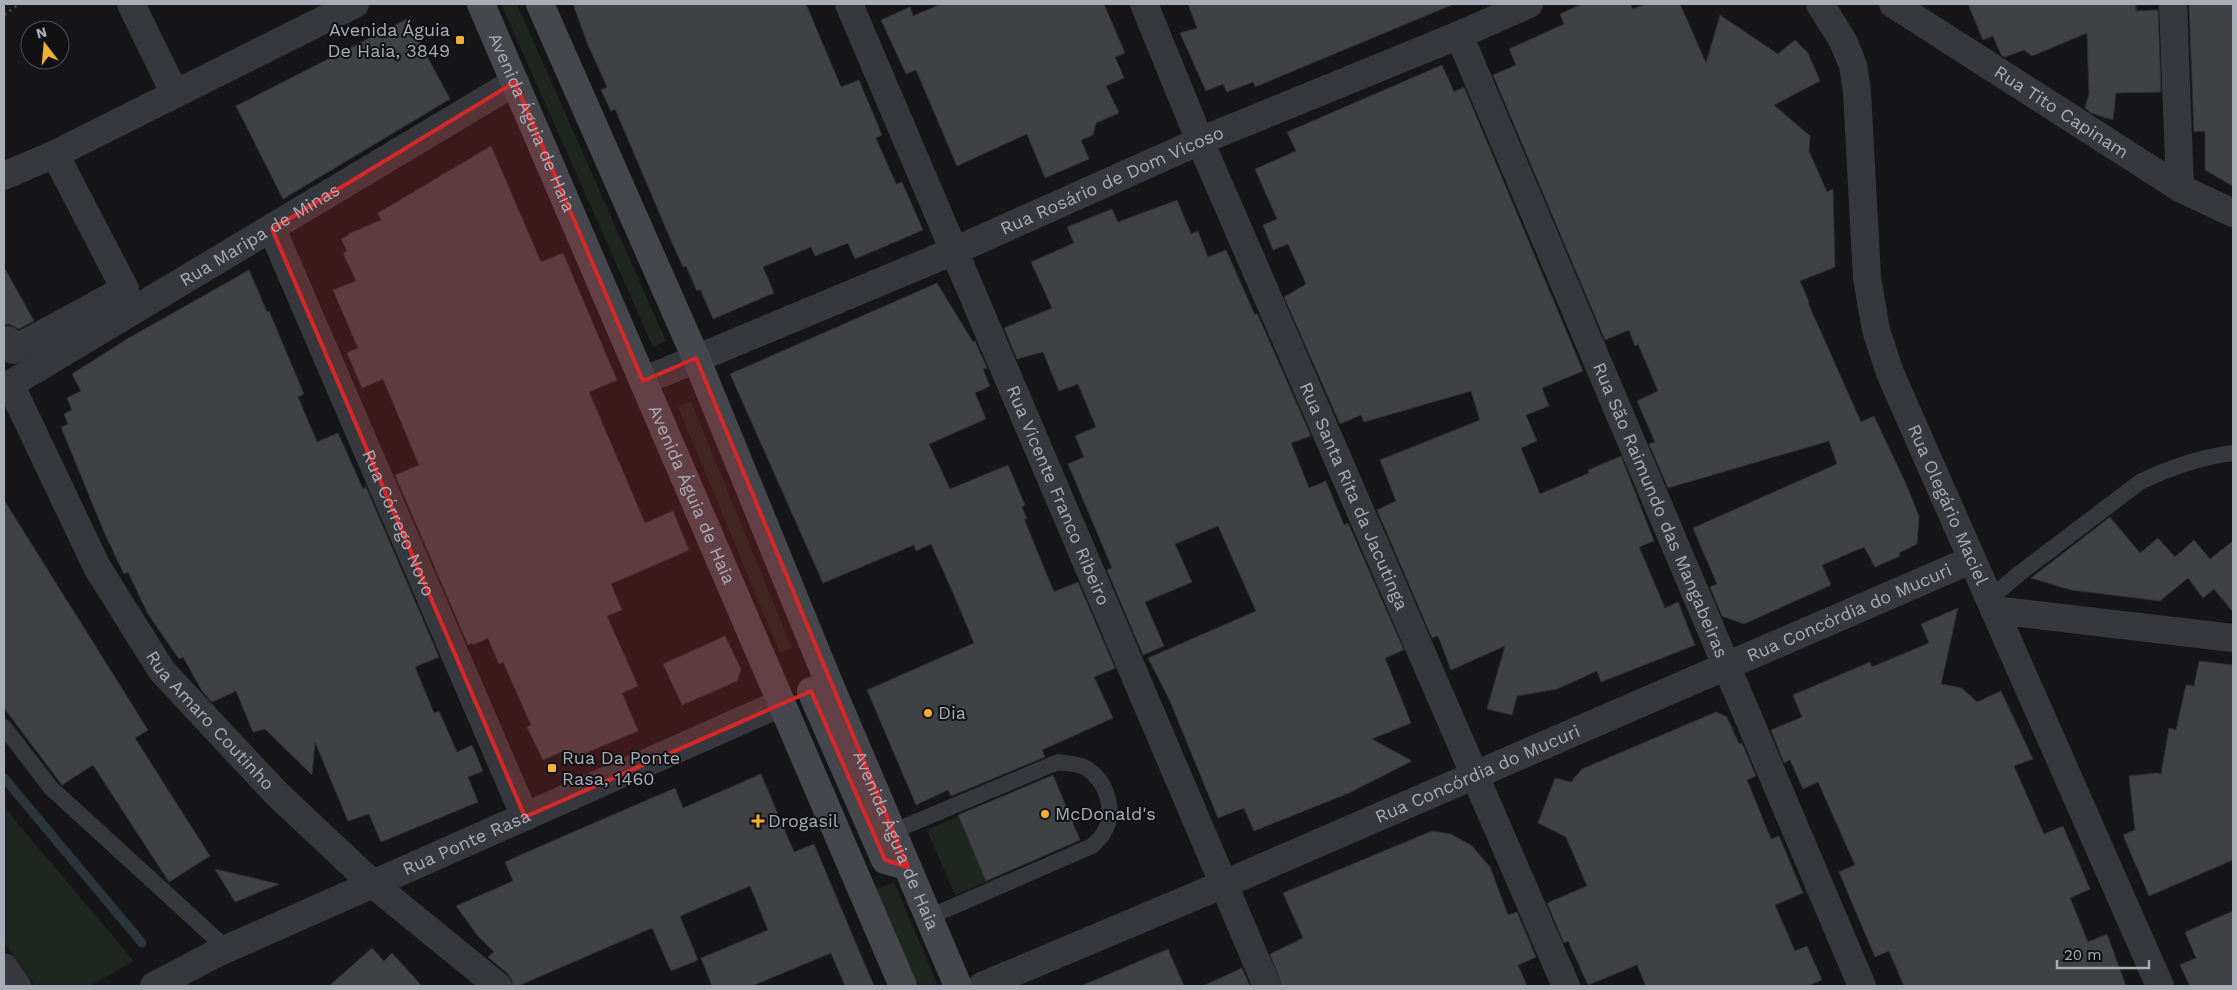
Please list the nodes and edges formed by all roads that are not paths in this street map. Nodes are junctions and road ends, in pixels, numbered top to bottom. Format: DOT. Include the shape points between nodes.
graph roads {
  1 [pos="131,4"];
  2 [pos="355,4"];
  3 [pos="481,4"];
  4 [pos="540,4"];
  5 [pos="849,4"];
  6 [pos="1144,4"];
  7 [pos="1528,4"];
  8 [pos="1820,4"];
  9 [pos="1893,4"];
  10 [pos="2173,4"];
  11 [pos="1459,35"];
  12 [pos="516,82"];
  13 [pos="175,94"];
  14 [pos="1200,141"];
  15 [pos="55,154"];
  16 [pos="4,176"];
  17 [pos="2180,188"];
  18 [pos="2233,213"];
  19 [pos="272,229"];
  20 [pos="954,251"];
  21 [pos="8,340"];
  22 [pos="696,358"];
  23 [pos="643,381"];
  24 [pos="7,386"];
  25 [pos="2233,453"];
  26 [pos="1971,560"];
  27 [pos="1991,604"];
  28 [pos="2233,638"];
  29 [pos="1727,666"];
  30 [pos="820,687"];
  31 [pos="781,703"];
  32 [pos="4,728"];
  33 [pos="1474,776"];
  34 [pos="525,817"];
  35 [pos="894,831"];
  36 [pos="908,867"];
  37 [pos="1224,884"];
  38 [pos="374,885"];
  39 [pos="929,917"];
  40 [pos="221,952"];
  41 [pos="4,967"];
  42 [pos="156,985"];
  43 [pos="17,986"];
  44 [pos="498,986"];
  45 [pos="903,986"];
  46 [pos="958,986"];
  47 [pos="982,986"];
  48 [pos="1267,986"];
  49 [pos="1566,986"];
  50 [pos="1862,986"];
  51 [pos="2160,986"];
  1 -- 13 [label="street"];
  2 -- 13 [label="street"];
  3 -- 12 [label="main road, Avenida Águia de Haia"];
  4 -- 22 [label="main road, Avenida Águia de Haia"];
  5 -- 20 [label="street, Rua Vicente Franco Ribeiro"];
  6 -- 14 [label="street, Rua Santa Rita da Jacutinga"];
  7 -- 11 [label="street, Rua Rosário de Dom Vicoso"];
  8 -- 26 [label="street, Rua Olegário Maciel" via="1843,41 1853,65 1867,278 1876,330 1890,373"];
  9 -- 17 [label="street, Rua Tito Capinam"];
  10 -- 17 [label="street"];
  11 -- 14 [label="street, Rua Rosário de Dom Vicoso"];
  11 -- 29 [label="street, Rua São Raimundo das Mangabeiras"];
  12 -- 19 [label="street, Rua Maripa de Minas"];
  12 -- 23 [label="main road, Avenida Águia de Haia"];
  13 -- 15 [label="street"];
  14 -- 20 [label="street, Rua Rosário de Dom Vicoso"];
  14 -- 33 [label="street, Rua Santa Rita da Jacutinga"];
  15 -- 16 [label="street"];
  15 -- 21 [label="street" via="125,289 13,350"];
  17 -- 18 [label="street, Rua Tito Capinam"];
  19 -- 24 [label="street, Rua Maripa de Minas"];
  19 -- 34 [label="street, Rua Córrego Novo"];
  20 -- 22 [label="street, Rua Rosário de Dom Vicoso"];
  20 -- 37 [label="street, Rua Vicente Franco Ribeiro"];
  22 -- 23 [label="street, Rua Rosário de Dom Vicoso"];
  22 -- 30 [label="main road, Avenida Águia de Haia"];
  23 -- 31 [label="main road, Avenida Águia de Haia"];
  24 -- 38 [label="street, Rua Amaro Coutinho" via="98,568 162,671 277,794"];
  25 -- 27 [label="lane" via="2192,462 2140,482 2020,573"];
  26 -- 27 [label="street, Rua Olegário Maciel"];
  26 -- 29 [label="street, Rua Concórdia do Mucuri"];
  27 -- 28 [label="street"];
  27 -- 51 [label="street, Rua Olegário Maciel"];
  29 -- 33 [label="street, Rua Concórdia do Mucuri"];
  29 -- 50 [label="street, Rua São Raimundo das Mangabeiras"];
  30 -- 31 [label="main road"];
  30 -- 35 [label="main road, Avenida Águia de Haia"];
  30 -- 36 [label="main road" via="885,860"];
  31 -- 34 [label="street, Rua Ponte Rasa"];
  31 -- 45 [label="main road, Avenida Águia de Haia"];
  32 -- 40 [label="lane" via="51,788"];
  33 -- 37 [label="street, Rua Concórdia do Mucuri"];
  33 -- 49 [label="street, Rua Santa Rita da Jacutinga"];
  34 -- 38 [label="street, Rua Ponte Rasa"];
  35 -- 36 [label="main road, Avenida Águia de Haia"];
  35 -- 39 [label="lane" via="1058,762 1084,767 1101,782 1110,805 1108,820 1103,835 1092,846"];
  36 -- 39 [label="main road, Avenida Águia de Haia"];
  37 -- 47 [label="street, Rua Concórdia do Mucuri"];
  37 -- 48 [label="street, Rua Vicente Franco Ribeiro"];
  38 -- 40 [label="street, Rua Ponte Rasa"];
  38 -- 44 [label="street, Rua Amaro Coutinho"];
  39 -- 46 [label="main road, Avenida Águia de Haia"];
  40 -- 42 [label="street, Rua Ponte Rasa"];
  41 -- 43 [label="street"];
}
